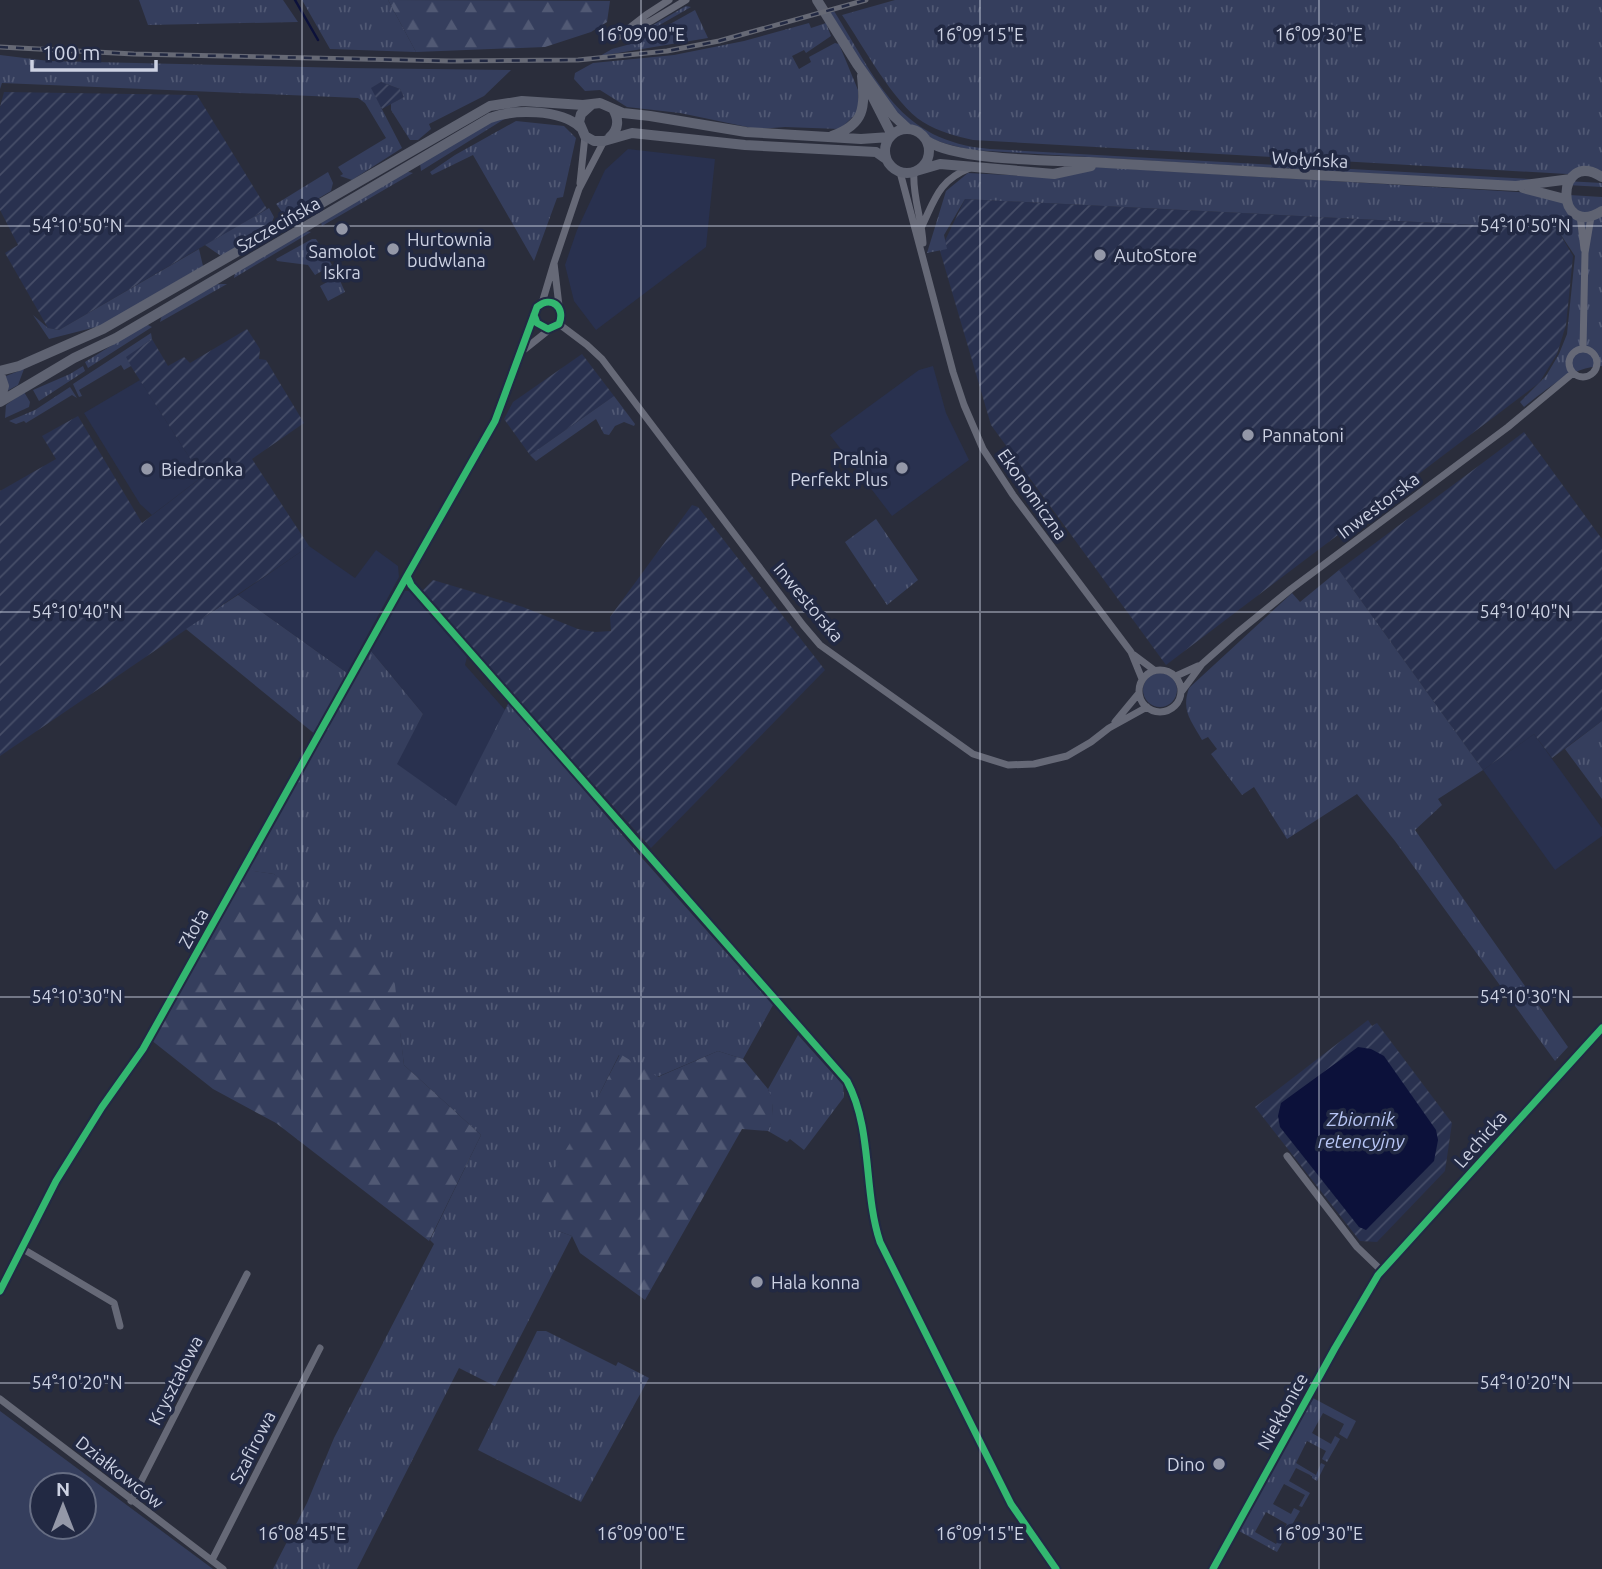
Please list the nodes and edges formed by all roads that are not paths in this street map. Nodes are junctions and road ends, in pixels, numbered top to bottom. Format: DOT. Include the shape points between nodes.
graph roads {
  1 [pos="670,0"];
  2 [pos="686,0"];
  3 [pos="817,0"];
  4 [pos="857,64"];
  5 [pos="862,76"];
  6 [pos="591,105"];
  7 [pos="612,109"];
  8 [pos="908,129"];
  9 [pos="582,131"];
  10 [pos="891,136"];
  11 [pos="827,138"];
  12 [pos="607,139"];
  13 [pos="926,141"];
  14 [pos="886,159"];
  15 [pos="1102,163"];
  16 [pos="971,168"];
  17 [pos="900,172"];
  18 [pos="915,172"];
  19 [pos="1602,177"];
  20 [pos="1571,179"];
  21 [pos="1516,186"];
  22 [pos="579,189"];
  23 [pos="1565,199"];
  24 [pos="1602,211"];
  25 [pos="1585,216"];
  26 [pos="922,227"];
  27 [pos="923,254"];
  28 [pos="554,263"];
  29 [pos="542,303"];
  30 [pos="559,307"];
  31 [pos="534,315"];
  32 [pos="559,324"];
  33 [pos="550,329"];
  34 [pos="1583,349"];
  35 [pos="522,352"];
  36 [pos="0,372"];
  37 [pos="1573,373"];
  38 [pos="0,401"];
  39 [pos="407,576"];
  40 [pos="1131,652"];
  41 [pos="1202,664"];
  42 [pos="1154,670"];
  43 [pos="1176,676"];
  44 [pos="1142,679"];
  45 [pos="1182,691"];
  46 [pos="1139,693"];
  47 [pos="1147,708"];
  48 [pos="1110,728"];
  49 [pos="1602,1028"];
  50 [pos="1287,1156"];
  51 [pos="23,1249"];
  52 [pos="1382,1271"];
  53 [pos="247,1274"];
  54 [pos="0,1291"];
  55 [pos="120,1326"];
  56 [pos="320,1348"];
  57 [pos="0,1399"];
  58 [pos="131,1502"];
  59 [pos="212,1560"];
  60 [pos="223,1569"];
  61 [pos="1056,1569"];
  62 [pos="1213,1569"];
  1 -- 2 [label="street" via="618,38"];
  3 -- 4 [label="main road"];
  4 -- 5 [label="main road"];
  4 -- 8 [label="main road"];
  5 -- 10 [label="main road"];
  5 -- 11 [label="main road" via="862,114 853,126"];
  6 -- 7 [label="main road"];
  6 -- 9 [label="main road" via="581,114"];
  6 -- 36 [label="main road, Szczecińska" via="511,101 483,109 103,330"];
  7 -- 11 [label="main road" via="746,132"];
  7 -- 12 [label="main road" via="618,121"];
  8 -- 10 [label="main road"];
  8 -- 13 [label="main road"];
  9 -- 12 [label="main road" via="594,141"];
  9 -- 22 [label="street"];
  9 -- 38 [label="main road, Szczecińska" via="558,116 516,112 490,118"];
  10 -- 11 [label="main road"];
  10 -- 14 [label="main road"];
  12 -- 14 [label="main road" via="646,134 876,152"];
  12 -- 22 [label="street"];
  13 -- 15 [label="main road, Wołyńska" via="976,155"];
  13 -- 18 [label="main road" via="928,156"];
  14 -- 17 [label="main road"];
  15 -- 16 [label="main road, Wołyńska" via="1054,174"];
  15 -- 21 [label="main road, Wołyńska"];
  16 -- 18 [label="main road, Wołyńska" via="940,164"];
  16 -- 26 [label="street" via="947,181 934,197"];
  17 -- 18 [label="main road"];
  17 -- 27 [label="street, Ekonomiczna"];
  18 -- 26 [label="street, Ekonomiczna"];
  19 -- 20 [label="main road, Wołyńska" via="1584,172"];
  20 -- 21 [label="main road, Wołyńska"];
  20 -- 23 [label="main road"];
  21 -- 23 [label="main road, Wołyńska"];
  22 -- 28 [label="street"];
  23 -- 25 [label="main road" via="1570,209"];
  24 -- 25 [label="main road"];
  25 -- 34 [label="street"];
  26 -- 27 [label="street, Ekonomiczna"];
  27 -- 40 [label="street, Ekonomiczna" via="953,372 983,449"];
  28 -- 29 [label="street"];
  28 -- 30 [label="street"];
  29 -- 30 [label="street"];
  29 -- 31 [label="street"];
  30 -- 32 [label="street"];
  31 -- 33 [label="street" via="540,326"];
  31 -- 35 [label="street, Złota"];
  32 -- 33 [label="street"];
  32 -- 48 [label="street, Inwestorska" via="602,359 803,625 835,658 990,761 1034,764 1067,756"];
  33 -- 35 [label="street"];
  34 -- 37 [label="street" via="1570,357"];
  34 -- 37 [label="street" via="1594,354 1596,366 1588,375"];
  35 -- 39 [label="street, Złota" via="495,421"];
  36 -- 38 [label="main road" via="4,386"];
  37 -- 41 [label="street, Inwestorska"];
  39 -- 51 [label="street, Złota" via="143,1049 56,1181"];
  39 -- 61 [label="street" via="418,595 847,1082 859,1114 880,1242 1011,1504"];
  40 -- 42 [label="street, Ekonomiczna"];
  40 -- 44 [label="street, Ekonomiczna"];
  41 -- 43 [label="street, Inwestorska"];
  41 -- 45 [label="street, Inwestorska"];
  42 -- 43 [label="street"];
  42 -- 44 [label="street"];
  43 -- 45 [label="street"];
  44 -- 46 [label="street"];
  45 -- 47 [label="street" via="1171,709"];
  46 -- 47 [label="street"];
  46 -- 48 [label="street, Inwestorska"];
  47 -- 48 [label="street, Inwestorska"];
  49 -- 52 [label="street, Lechicka"];
  50 -- 52 [label="street" via="1357,1247"];
  51 -- 54 [label="street, Złota"];
  51 -- 55 [label="street" via="114,1303"];
  52 -- 62 [label="street, Niekłonice"];
  53 -- 58 [label="street, Kryształowa"];
  56 -- 59 [label="street, Szafirowa"];
  57 -- 58 [label="street, Działkowców"];
  58 -- 59 [label="street, Działkowców"];
  59 -- 60 [label="street, Działkowców"];
}
